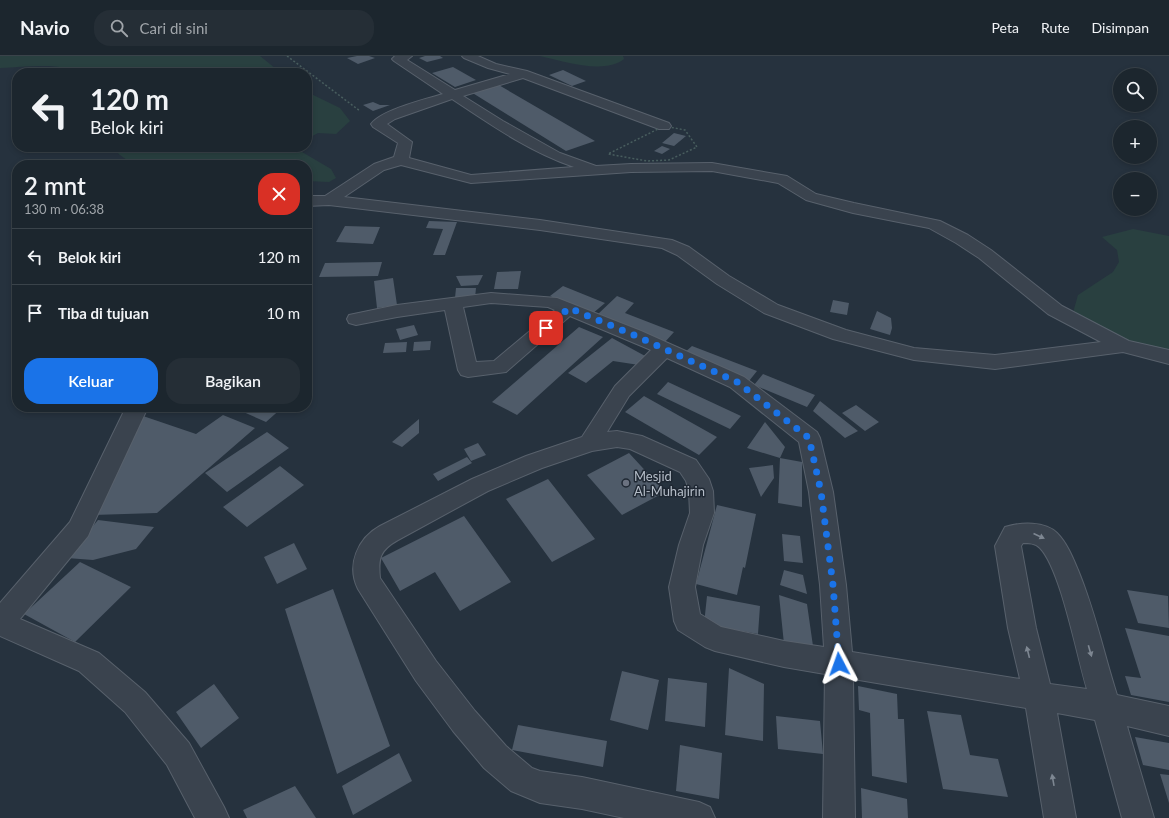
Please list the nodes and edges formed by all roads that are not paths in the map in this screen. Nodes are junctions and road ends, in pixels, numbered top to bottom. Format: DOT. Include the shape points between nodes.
graph roads {
  1 [pos="468,56"];
  2 [pos="399,57"];
  3 [pos="523,74"];
  4 [pos="452,95"];
  5 [pos="664,126"];
  6 [pos="401,160"];
  7 [pos="598,172"];
  8 [pos="329,200"];
  9 [pos="312,201"];
  10 [pos="453,303"];
  11 [pos="569,308"];
  12 [pos="356,319"];
  13 [pos="1123,346"];
  14 [pos="664,348"];
  15 [pos="1169,357"];
  16 [pos="134,412"];
  17 [pos="590,443"];
  18 [pos="839,664"];
  19 [pos="1038,696"];
  20 [pos="1106,707"];
  21 [pos="1169,720"];
  22 [pos="213,818"];
  23 [pos="699,818"];
  24 [pos="839,818"];
  25 [pos="1060,818"];
  26 [pos="1138,818"];
  1 -- 3 [label="street" via="492,66"];
  2 -- 4 [label="street"];
  3 -- 4 [label="street"];
  3 -- 5 [label="street"];
  4 -- 6 [label="street" via="390,116 378,124 405,142"];
  4 -- 7 [label="street" via="555,156"];
  6 -- 7 [label="street" via="471,179"];
  6 -- 8 [label="street" via="380,167"];
  7 -- 13 [label="street" via="631,168 719,168 782,179 811,197 934,224 985,254 1055,310"];
  8 -- 9 [label="street"];
  8 -- 13 [label="street" via="540,225 666,244 683,251 722,280 772,309 840,335 914,354 995,362"];
  10 -- 11 [label="street" via="491,298 551,302"];
  10 -- 11 [label="street" via="468,370 499,367"];
  10 -- 12 [label="street"];
  11 -- 14 [label="street"];
  13 -- 15 [label="street"];
  14 -- 17 [label="street" via="622,391"];
  14 -- 18 [label="street" via="737,382 809,438 821,492 833,585"];
  16 -- 22 [label="street" via="79,529 0,624 89,662 135,702 178,754"];
  17 -- 18 [label="street" via="617,439 634,442 688,466 697,479 702,513 691,545 682,587 688,621 715,638"];
  17 -- 23 [label="street" via="534,462 480,485 398,529 385,533 368,555 365,569 367,581 426,671 464,721 495,757 522,780 540,787 582,793"];
  18 -- 19 [label="street"];
  18 -- 24 [label="street"];
  19 -- 20 [label="street"];
  19 -- 20 [label="street, one-way" via="1022,628 1008,546 1014,534 1031,532 1048,540 1060,559 1074,595"];
  25 -- 19 [label="street, one-way"];
  20 -- 21 [label="street"];
  20 -- 26 [label="street"];
}
